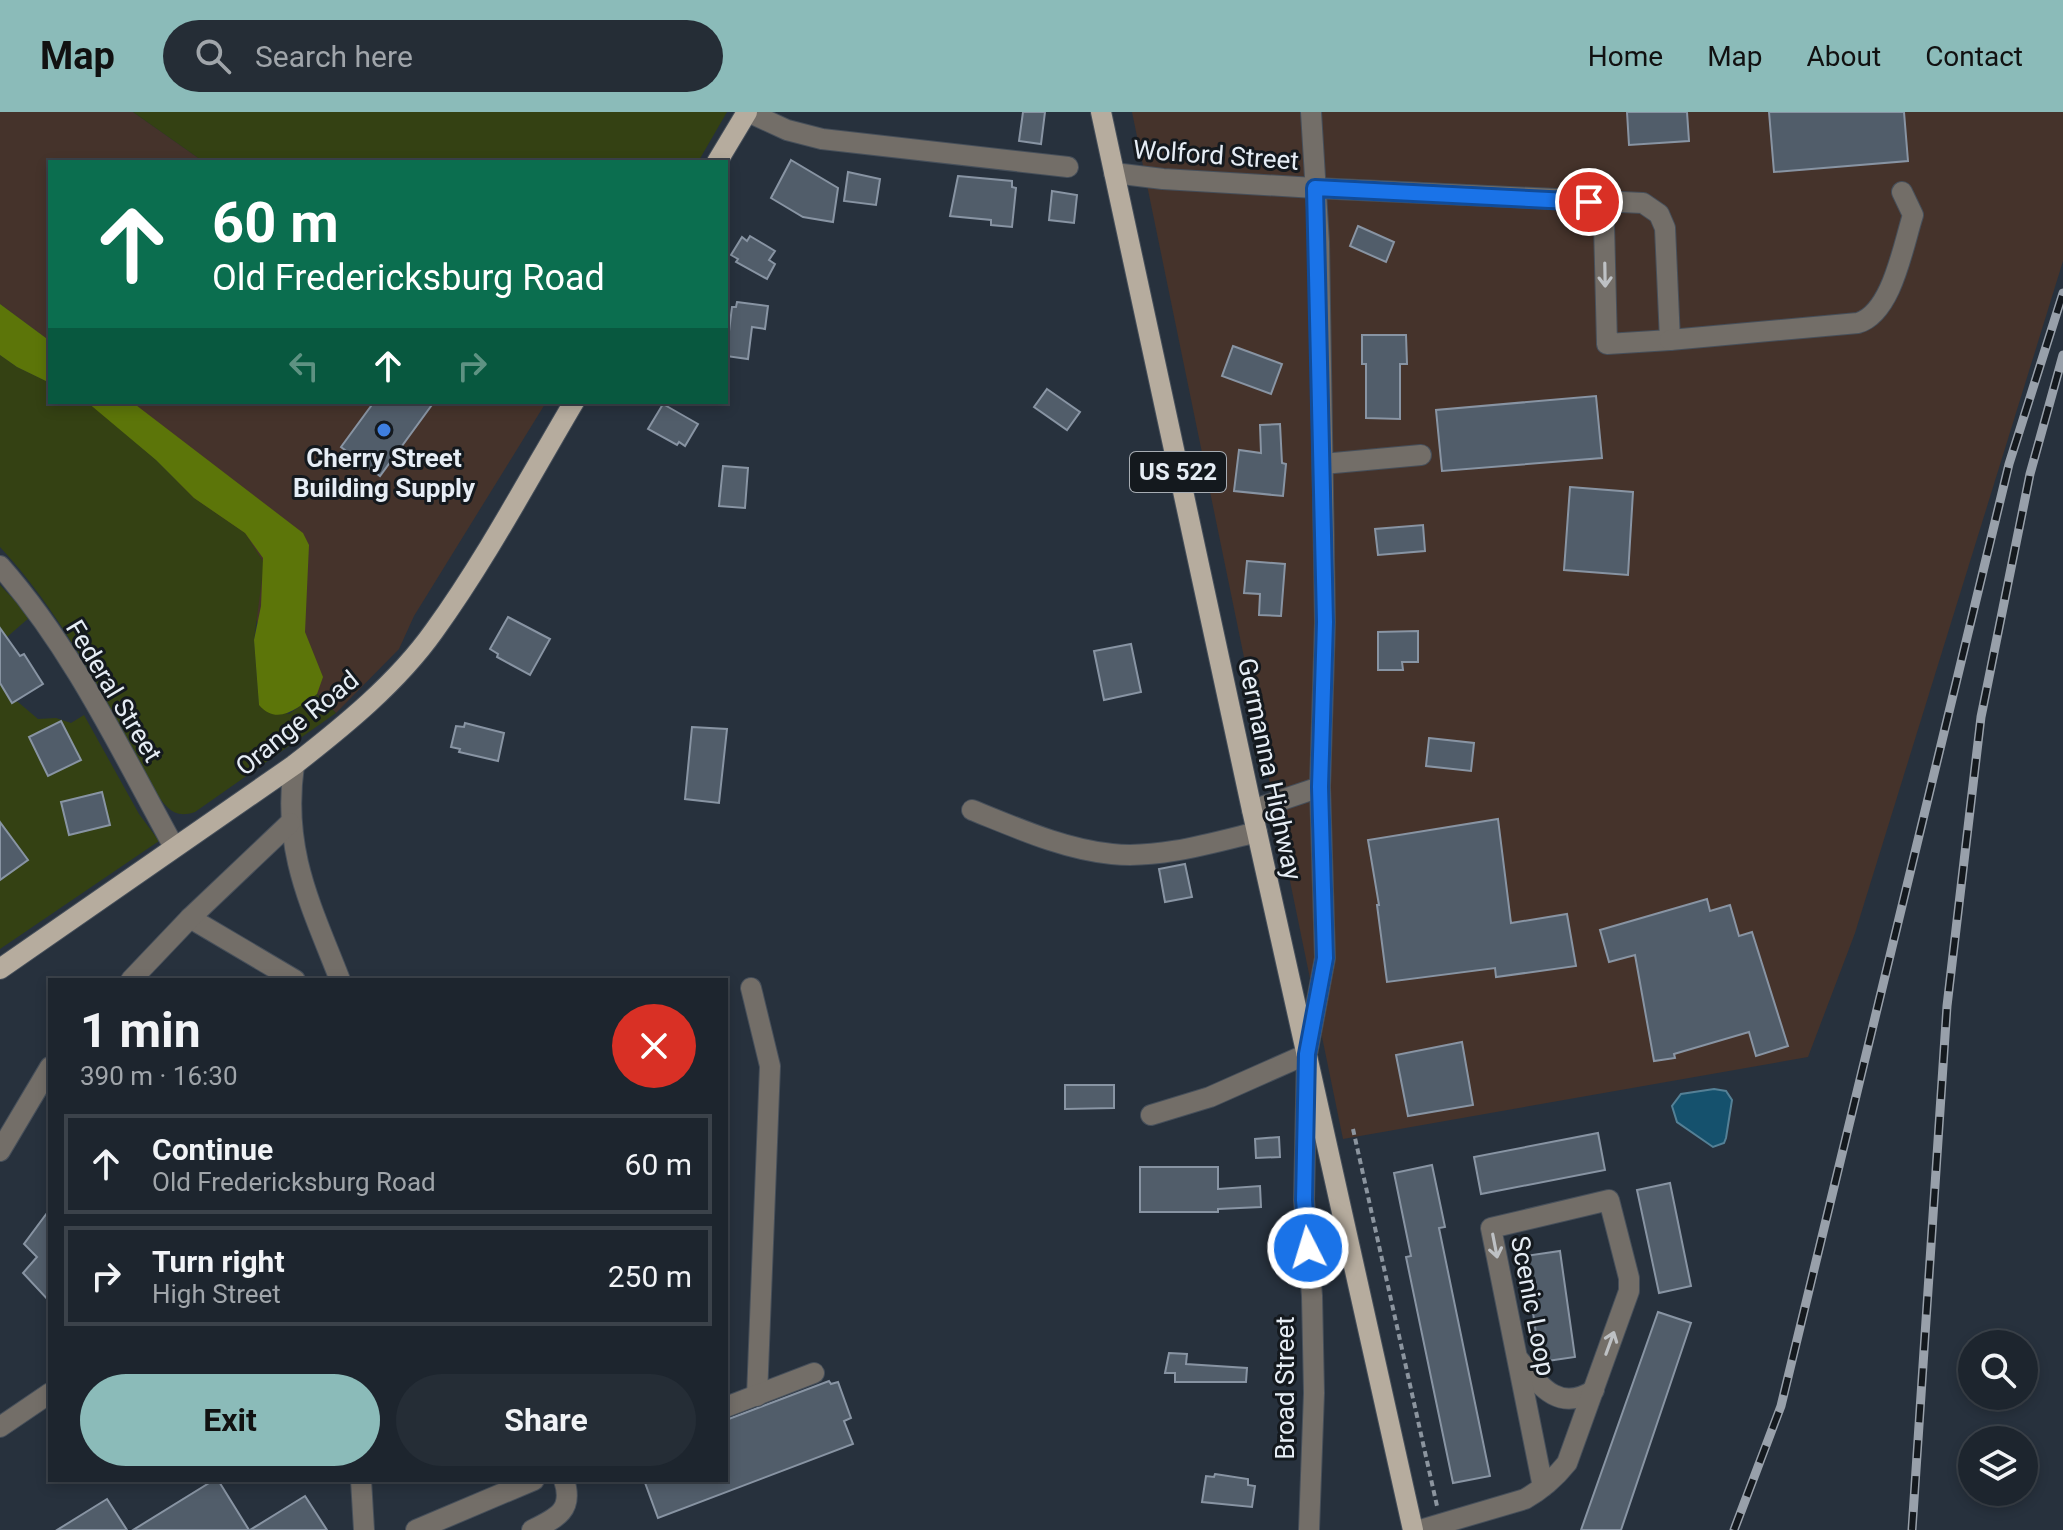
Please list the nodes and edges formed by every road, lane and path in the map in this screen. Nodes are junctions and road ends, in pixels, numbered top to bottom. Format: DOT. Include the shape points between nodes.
graph roads {
  1 [pos="747,112"];
  2 [pos="1101,112"];
  3 [pos="1311,112"];
  4 [pos="718,160"];
  5 [pos="1068,167"];
  6 [pos="1114,173"];
  7 [pos="1315,188"];
  8 [pos="1902,192"];
  9 [pos="1589,202"];
  10 [pos="1670,340"];
  11 [pos="573,404"];
  12 [pos="1421,455"];
  13 [pos="1323,464"];
  14 [pos="0,566"];
  15 [pos="294,765"];
  16 [pos="1320,787"];
  17 [pos="972,810"];
  18 [pos="1252,810"];
  19 [pos="290,823"];
  20 [pos="1257,832"];
  21 [pos="174,847"];
  22 [pos="190,918"];
  23 [pos="0,969"];
  24 [pos="133,978"];
  25 [pos="292,978"];
  26 [pos="339,978"];
  27 [pos="751,988"];
  28 [pos="1307,1054"];
  29 [pos="48,1070"];
  30 [pos="1151,1115"];
  31 [pos="1353,1129"];
  32 [pos="0,1151"];
  33 [pos="1517,1358"];
  34 [pos="814,1373"];
  35 [pos="1594,1390"];
  36 [pos="48,1394"];
  37 [pos="757,1396"];
  38 [pos="728,1406"];
  39 [pos="0,1427"];
  40 [pos="361,1482"];
  41 [pos="529,1482"];
  42 [pos="565,1482"];
  43 [pos="1543,1487"];
  44 [pos="1436,1503"];
  45 [pos="364,1530"];
  46 [pos="416,1530"];
  47 [pos="532,1530"];
  48 [pos="1309,1530"];
  49 [pos="1413,1530"];
  50 [pos="1420,1530"];
  1 -- 4 [label="main road"];
  1 -- 5 [label="street" via="822,139"];
  2 -- 6 [label="main road, Germanna Highway / US 522"];
  3 -- 7 [label="street, Broad Street"];
  6 -- 7 [label="street, Wolford Street"];
  6 -- 18 [label="main road, Germanna Highway / US 522"];
  7 -- 9 [label="street, Wolford Street"];
  7 -- 13 [label="street, Broad Street"];
  8 -- 10 [label="street" via="1913,215 1884,304 1872,318"];
  9 -- 10 [label="street, Wolford Street" via="1637,201 1659,214 1665,228"];
  9 -- 10 [label="street, one-way" via="1604,224 1607,344"];
  11 -- 15 [label="main road, Orange Road" via="433,632 382,688"];
  12 -- 13 [label="street"];
  13 -- 16 [label="street, Broad Street"];
  14 -- 21 [label="street, Federal Street" via="85,686"];
  15 -- 19 [label="street"];
  15 -- 21 [label="main road, Orange Road"];
  16 -- 18 [label="street"];
  16 -- 28 [label="street, Broad Street" via="1325,958"];
  17 -- 20 [label="street" via="1057,843 1113,855 1181,850"];
  18 -- 20 [label="main road, Germanna Highway / US 522"];
  19 -- 22 [label="street"];
  19 -- 26 [label="street" via="299,874"];
  20 -- 28 [label="main road, Germanna Highway / US 522"];
  21 -- 23 [label="main road, Orange Road"];
  22 -- 24 [label="street"];
  22 -- 25 [label="street"];
  27 -- 37 [label="street" via="770,1066"];
  28 -- 30 [label="street" via="1210,1097"];
  28 -- 48 [label="street, Broad Street" via="1304,1200 1314,1393"];
  28 -- 49 [label="main road, Germanna Highway / US 522"];
  29 -- 32 [label="street"];
  31 -- 44 [label="path"];
  33 -- 35 [label="street" via="1548,1392 1573,1399"];
  35 -- 33 [label="street, Scenic Loop, one-way" via="1630,1285 1609,1200 1491,1228"];
  33 -- 43 [label="street, Scenic Loop"];
  34 -- 37 [label="street"];
  35 -- 43 [label="street, Scenic Loop" via="1567,1463"];
  36 -- 39 [label="street"];
  37 -- 38 [label="street"];
  40 -- 45 [label="street"];
  41 -- 46 [label="street"];
  42 -- 47 [label="street" via="566,1505"];
  43 -- 50 [label="street, Scenic Loop" via="1517,1503"];
}
